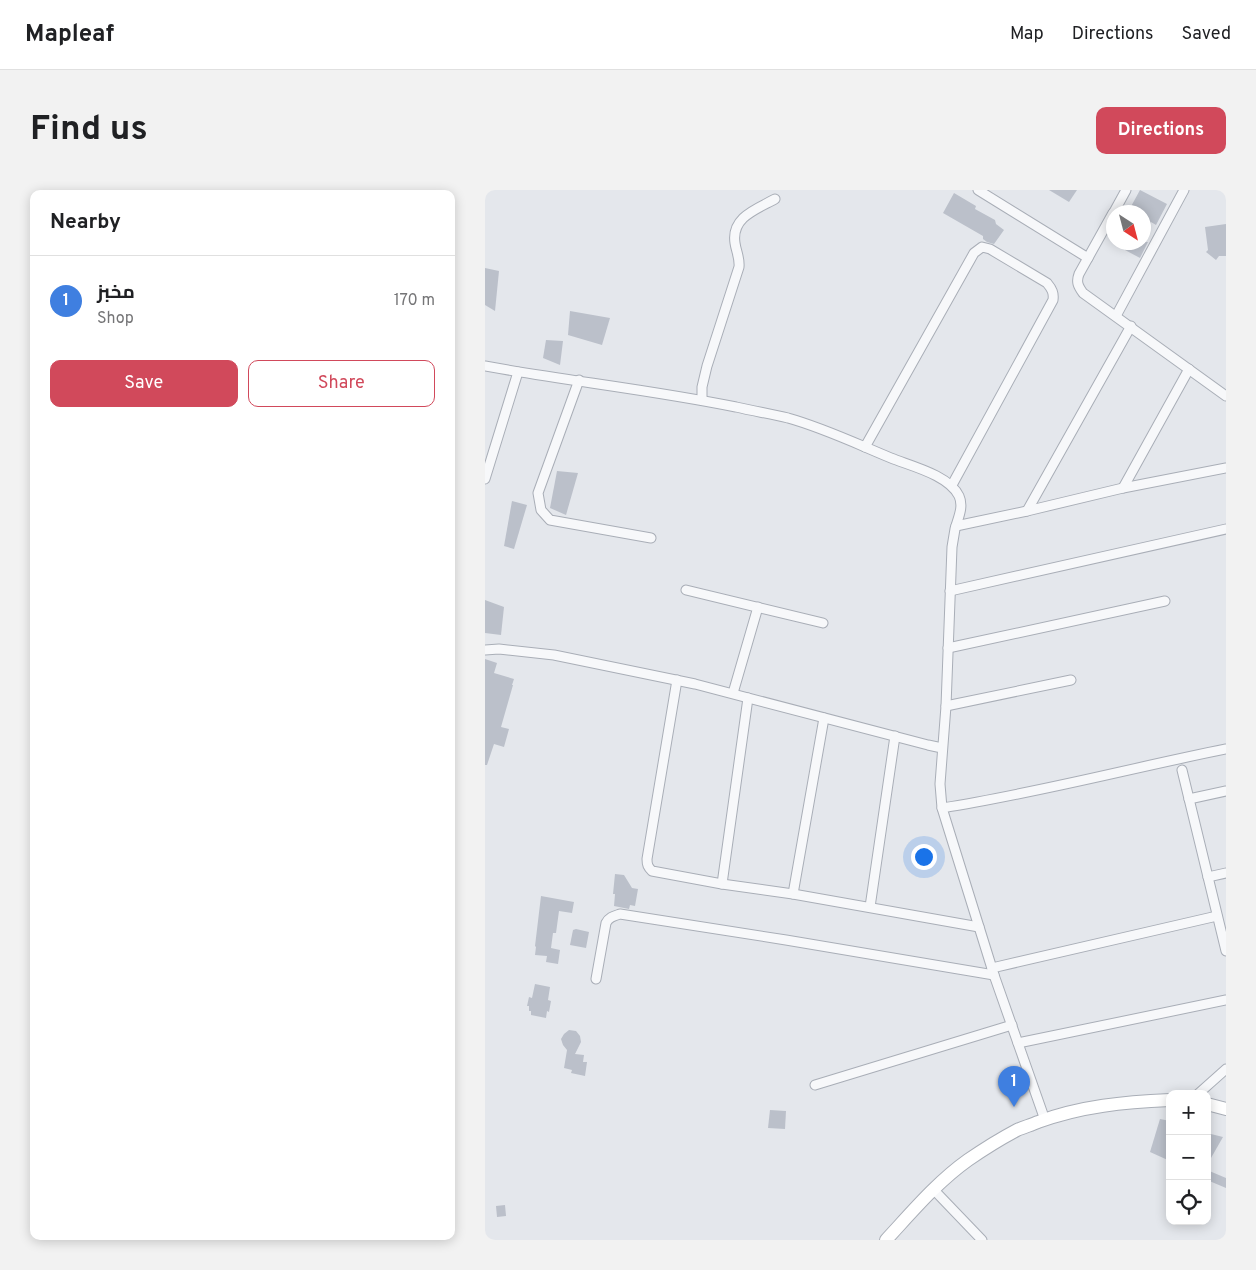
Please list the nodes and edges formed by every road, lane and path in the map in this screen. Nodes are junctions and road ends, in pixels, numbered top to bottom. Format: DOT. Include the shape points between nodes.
graph roads {
  1 [pos="978,190"];
  2 [pos="1126,190"];
  3 [pos="1184,190"];
  4 [pos="775,199"];
  5 [pos="1118,205"];
  6 [pos="1106,227"];
  7 [pos="1088,258"];
  8 [pos="1116,316"];
  9 [pos="1131,326"];
  10 [pos="485,366"];
  11 [pos="1189,369"];
  12 [pos="518,372"];
  13 [pos="579,380"];
  14 [pos="1226,396"];
  15 [pos="701,400"];
  16 [pos="865,447"];
  17 [pos="1226,468"];
  18 [pos="485,479"];
  19 [pos="952,486"];
  20 [pos="1123,488"];
  21 [pos="1027,511"];
  22 [pos="956,526"];
  23 [pos="1226,529"];
  24 [pos="651,538"];
  25 [pos="686,590"];
  26 [pos="949,590"];
  27 [pos="1165,601"];
  28 [pos="758,607"];
  29 [pos="823,623"];
  30 [pos="948,648"];
  31 [pos="485,650"];
  32 [pos="677,680"];
  33 [pos="1071,680"];
  34 [pos="733,693"];
  35 [pos="748,698"];
  36 [pos="946,706"];
  37 [pos="824,718"];
  38 [pos="895,736"];
  39 [pos="942,748"];
  40 [pos="1226,750"];
  41 [pos="1182,770"];
  42 [pos="1226,791"];
  43 [pos="1189,799"];
  44 [pos="942,808"];
  45 [pos="1226,873"];
  46 [pos="1208,877"];
  47 [pos="722,884"];
  48 [pos="793,894"];
  49 [pos="870,907"];
  50 [pos="1217,916"];
  51 [pos="979,927"];
  52 [pos="1226,951"];
  53 [pos="993,972"];
  54 [pos="595,979"];
  55 [pos="1226,1000"];
  56 [pos="1012,1026"];
  57 [pos="1018,1044"];
  58 [pos="1226,1069"];
  59 [pos="815,1085"];
  60 [pos="1202,1090"];
  61 [pos="1166,1100"];
  62 [pos="1211,1105"];
  63 [pos="1226,1109"];
  64 [pos="1045,1120"];
  65 [pos="934,1190"];
  66 [pos="886,1240"];
  67 [pos="982,1240"];
  1 -- 7 [label="street"];
  2 -- 5 [label="street"];
  3 -- 8 [label="street"];
  4 -- 15 [label="street" via="745,215 736,228 734,237 739,267 707,366"];
  6 -- 7 [label="street"];
  7 -- 8 [label="street" via="1077,280 1079,288"];
  8 -- 9 [label="street"];
  9 -- 11 [label="street"];
  9 -- 21 [label="street"];
  10 -- 12 [label="street"];
  11 -- 14 [label="street"];
  11 -- 20 [label="street"];
  12 -- 13 [label="street"];
  12 -- 18 [label="street"];
  13 -- 15 [label="street"];
  13 -- 24 [label="street" via="538,493 541,510 550,520"];
  15 -- 16 [label="street" via="788,418"];
  16 -- 19 [label="street" via="924,470"];
  16 -- 19 [label="street" via="974,252 982,247 991,248 1047,283 1054,295"];
  17 -- 20 [label="street"];
  19 -- 22 [label="street" via="961,503"];
  20 -- 21 [label="street"];
  21 -- 22 [label="street"];
  22 -- 26 [label="street"];
  23 -- 26 [label="street"];
  25 -- 28 [label="street"];
  26 -- 30 [label="street"];
  27 -- 30 [label="street"];
  28 -- 29 [label="street"];
  28 -- 34 [label="street"];
  30 -- 36 [label="street"];
  31 -- 32 [label="street" via="554,655"];
  32 -- 34 [label="street"];
  32 -- 47 [label="street" via="647,864 652,871"];
  33 -- 36 [label="street"];
  34 -- 35 [label="street"];
  35 -- 37 [label="street"];
  35 -- 47 [label="street"];
  36 -- 39 [label="street"];
  37 -- 38 [label="street"];
  37 -- 48 [label="street"];
  38 -- 39 [label="street"];
  38 -- 49 [label="street"];
  39 -- 44 [label="street"];
  40 -- 44 [label="street"];
  41 -- 43 [label="street"];
  42 -- 43 [label="street"];
  43 -- 46 [label="street"];
  44 -- 51 [label="street"];
  45 -- 46 [label="street"];
  46 -- 50 [label="street"];
  47 -- 48 [label="street"];
  48 -- 49 [label="street"];
  49 -- 51 [label="street"];
  50 -- 52 [label="street"];
  50 -- 53 [label="street"];
  51 -- 53 [label="street"];
  53 -- 54 [label="street" via="620,914 606,923"];
  53 -- 56 [label="street"];
  55 -- 57 [label="street"];
  56 -- 57 [label="street"];
  56 -- 59 [label="street"];
  57 -- 64 [label="street"];
  58 -- 60 [label="street"];
  61 -- 64 [label="street" via="1099,1106"];
  62 -- 63 [label="street"];
  64 -- 65 [label="street" via="1000,1140 967,1161"];
  65 -- 66 [label="street"];
  65 -- 67 [label="street"];
}
